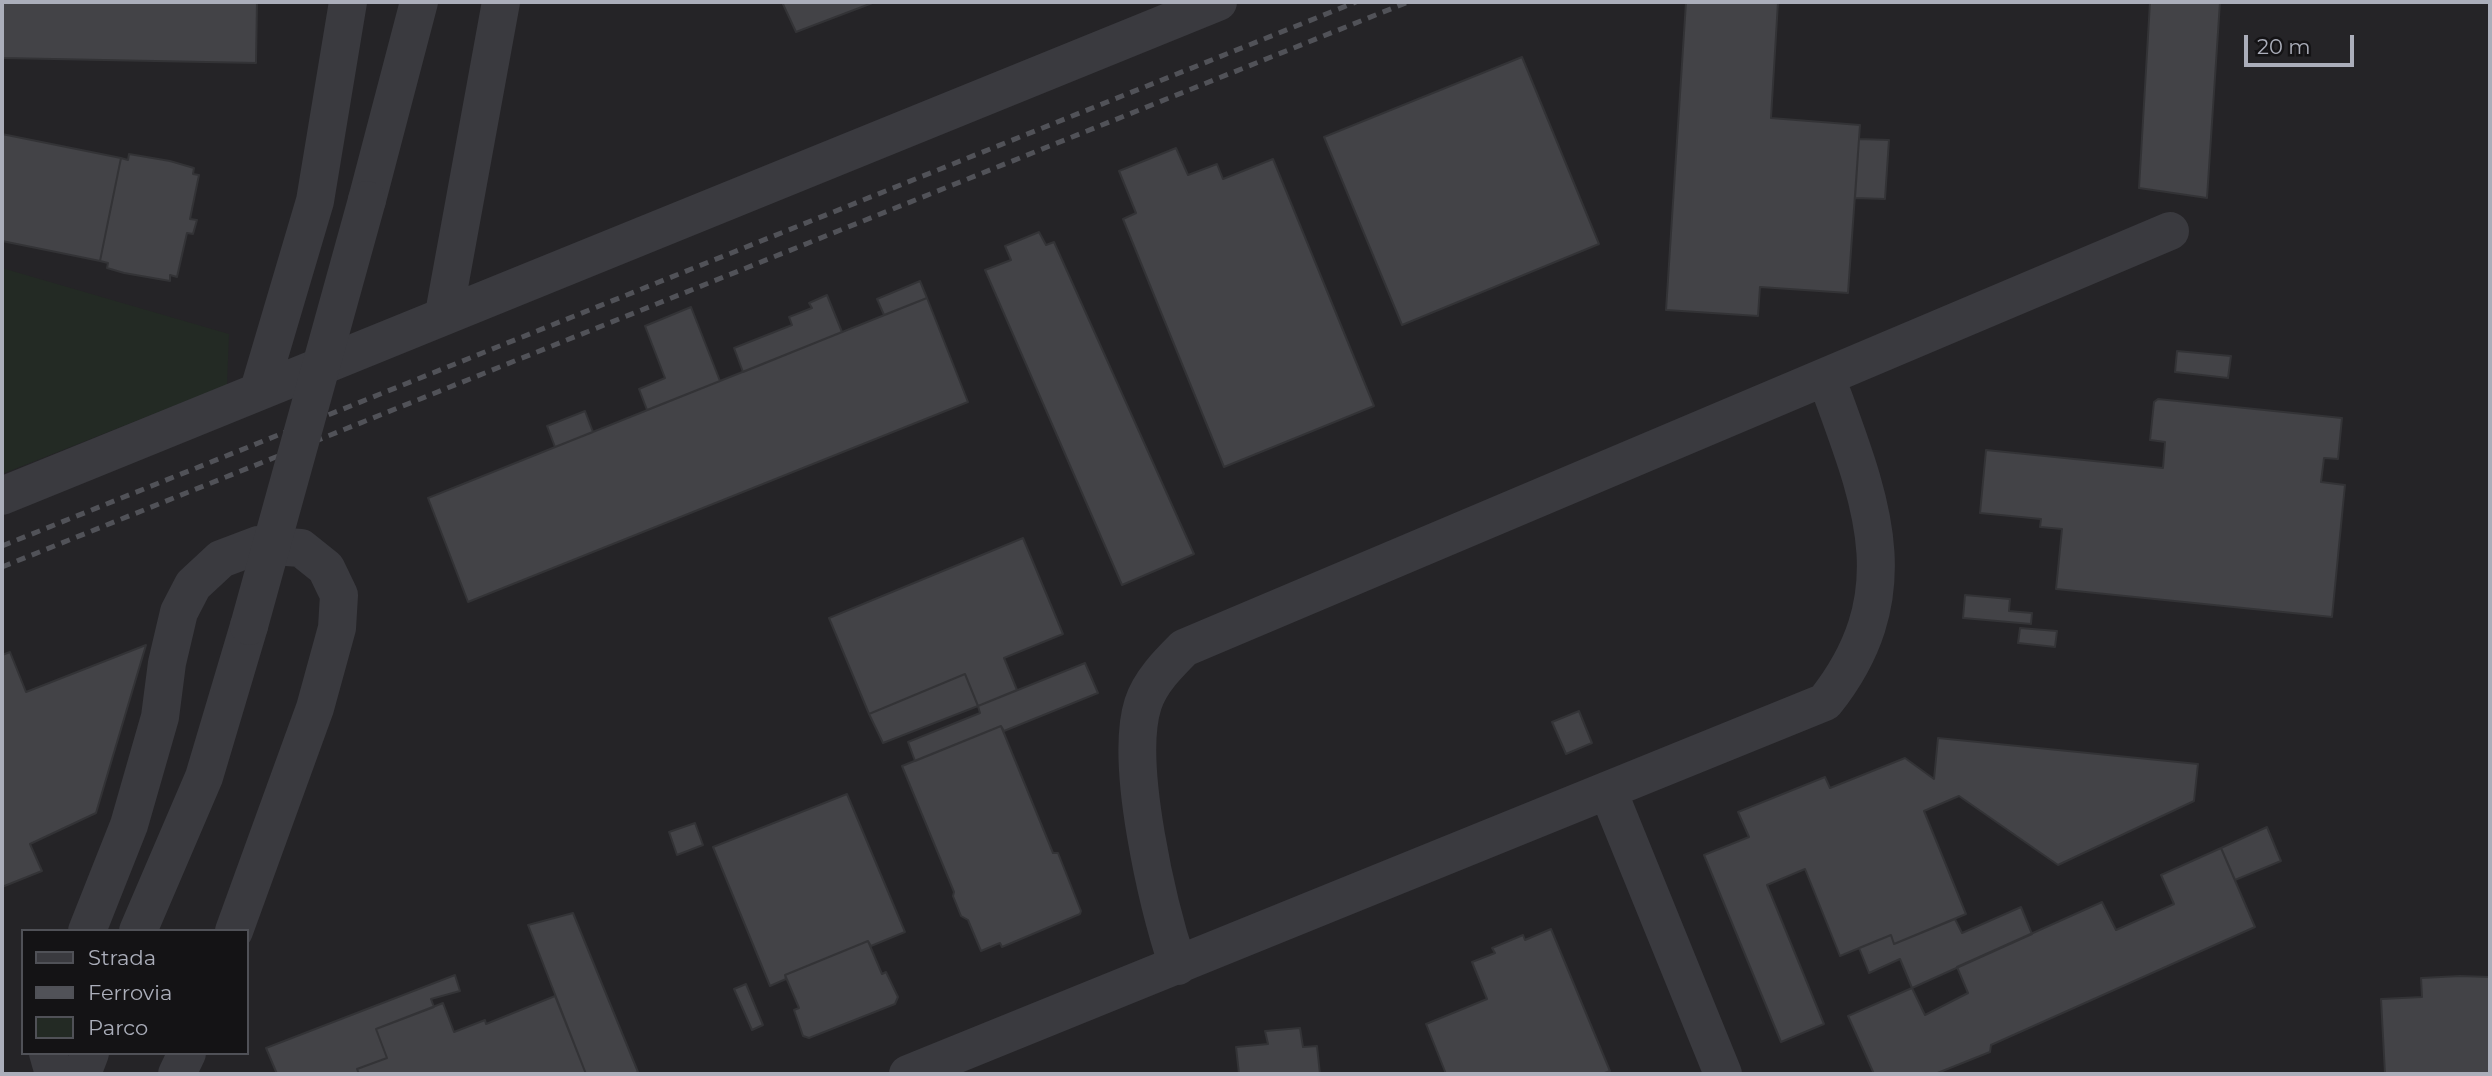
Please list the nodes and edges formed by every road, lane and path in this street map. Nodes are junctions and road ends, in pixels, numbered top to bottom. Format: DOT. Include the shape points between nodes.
graph roads {
  1 [pos="348,2"];
  2 [pos="419,2"];
  3 [pos="501,2"];
  4 [pos="1218,2"];
  5 [pos="2170,231"];
  6 [pos="444,314"];
  7 [pos="1826,377"];
  8 [pos="259,390"];
  9 [pos="2,496"];
  10 [pos="1608,791"];
  11 [pos="88,929"];
  12 [pos="139,929"];
  13 [pos="235,929"];
  14 [pos="1178,966"];
  15 [pos="49,1055"];
  16 [pos="89,1055"];
  17 [pos="186,1055"];
  18 [pos="54,1074"];
  19 [pos="82,1074"];
  20 [pos="177,1074"];
  21 [pos="908,1074"];
  22 [pos="1723,1074"];
  1 -- 8 [label="street" via="315,201"];
  2 -- 12 [label="street, bridge" via="204,777"];
  3 -- 6 [label="street"];
  4 -- 6 [label="street"];
  5 -- 7 [label="street"];
  6 -- 8 [label="street"];
  7 -- 10 [label="street" via="1868,494 1876,535 1876,578 1860,651 1825,702"];
  7 -- 14 [label="street" via="1184,648 1153,683 1144,701 1136,759 1163,920"];
  8 -- 9 [label="street"];
  10 -- 14 [label="street"];
  10 -- 22 [label="street"];
  11 -- 13 [label="street" via="129,825 160,717 179,612 193,584 221,559 258,545 301,548 326,568 339,595 337,628 315,708"];
  14 -- 21 [label="street"];
  15 -- 18 [label="street"];
  16 -- 19 [label="street"];
  17 -- 20 [label="street"];
}
